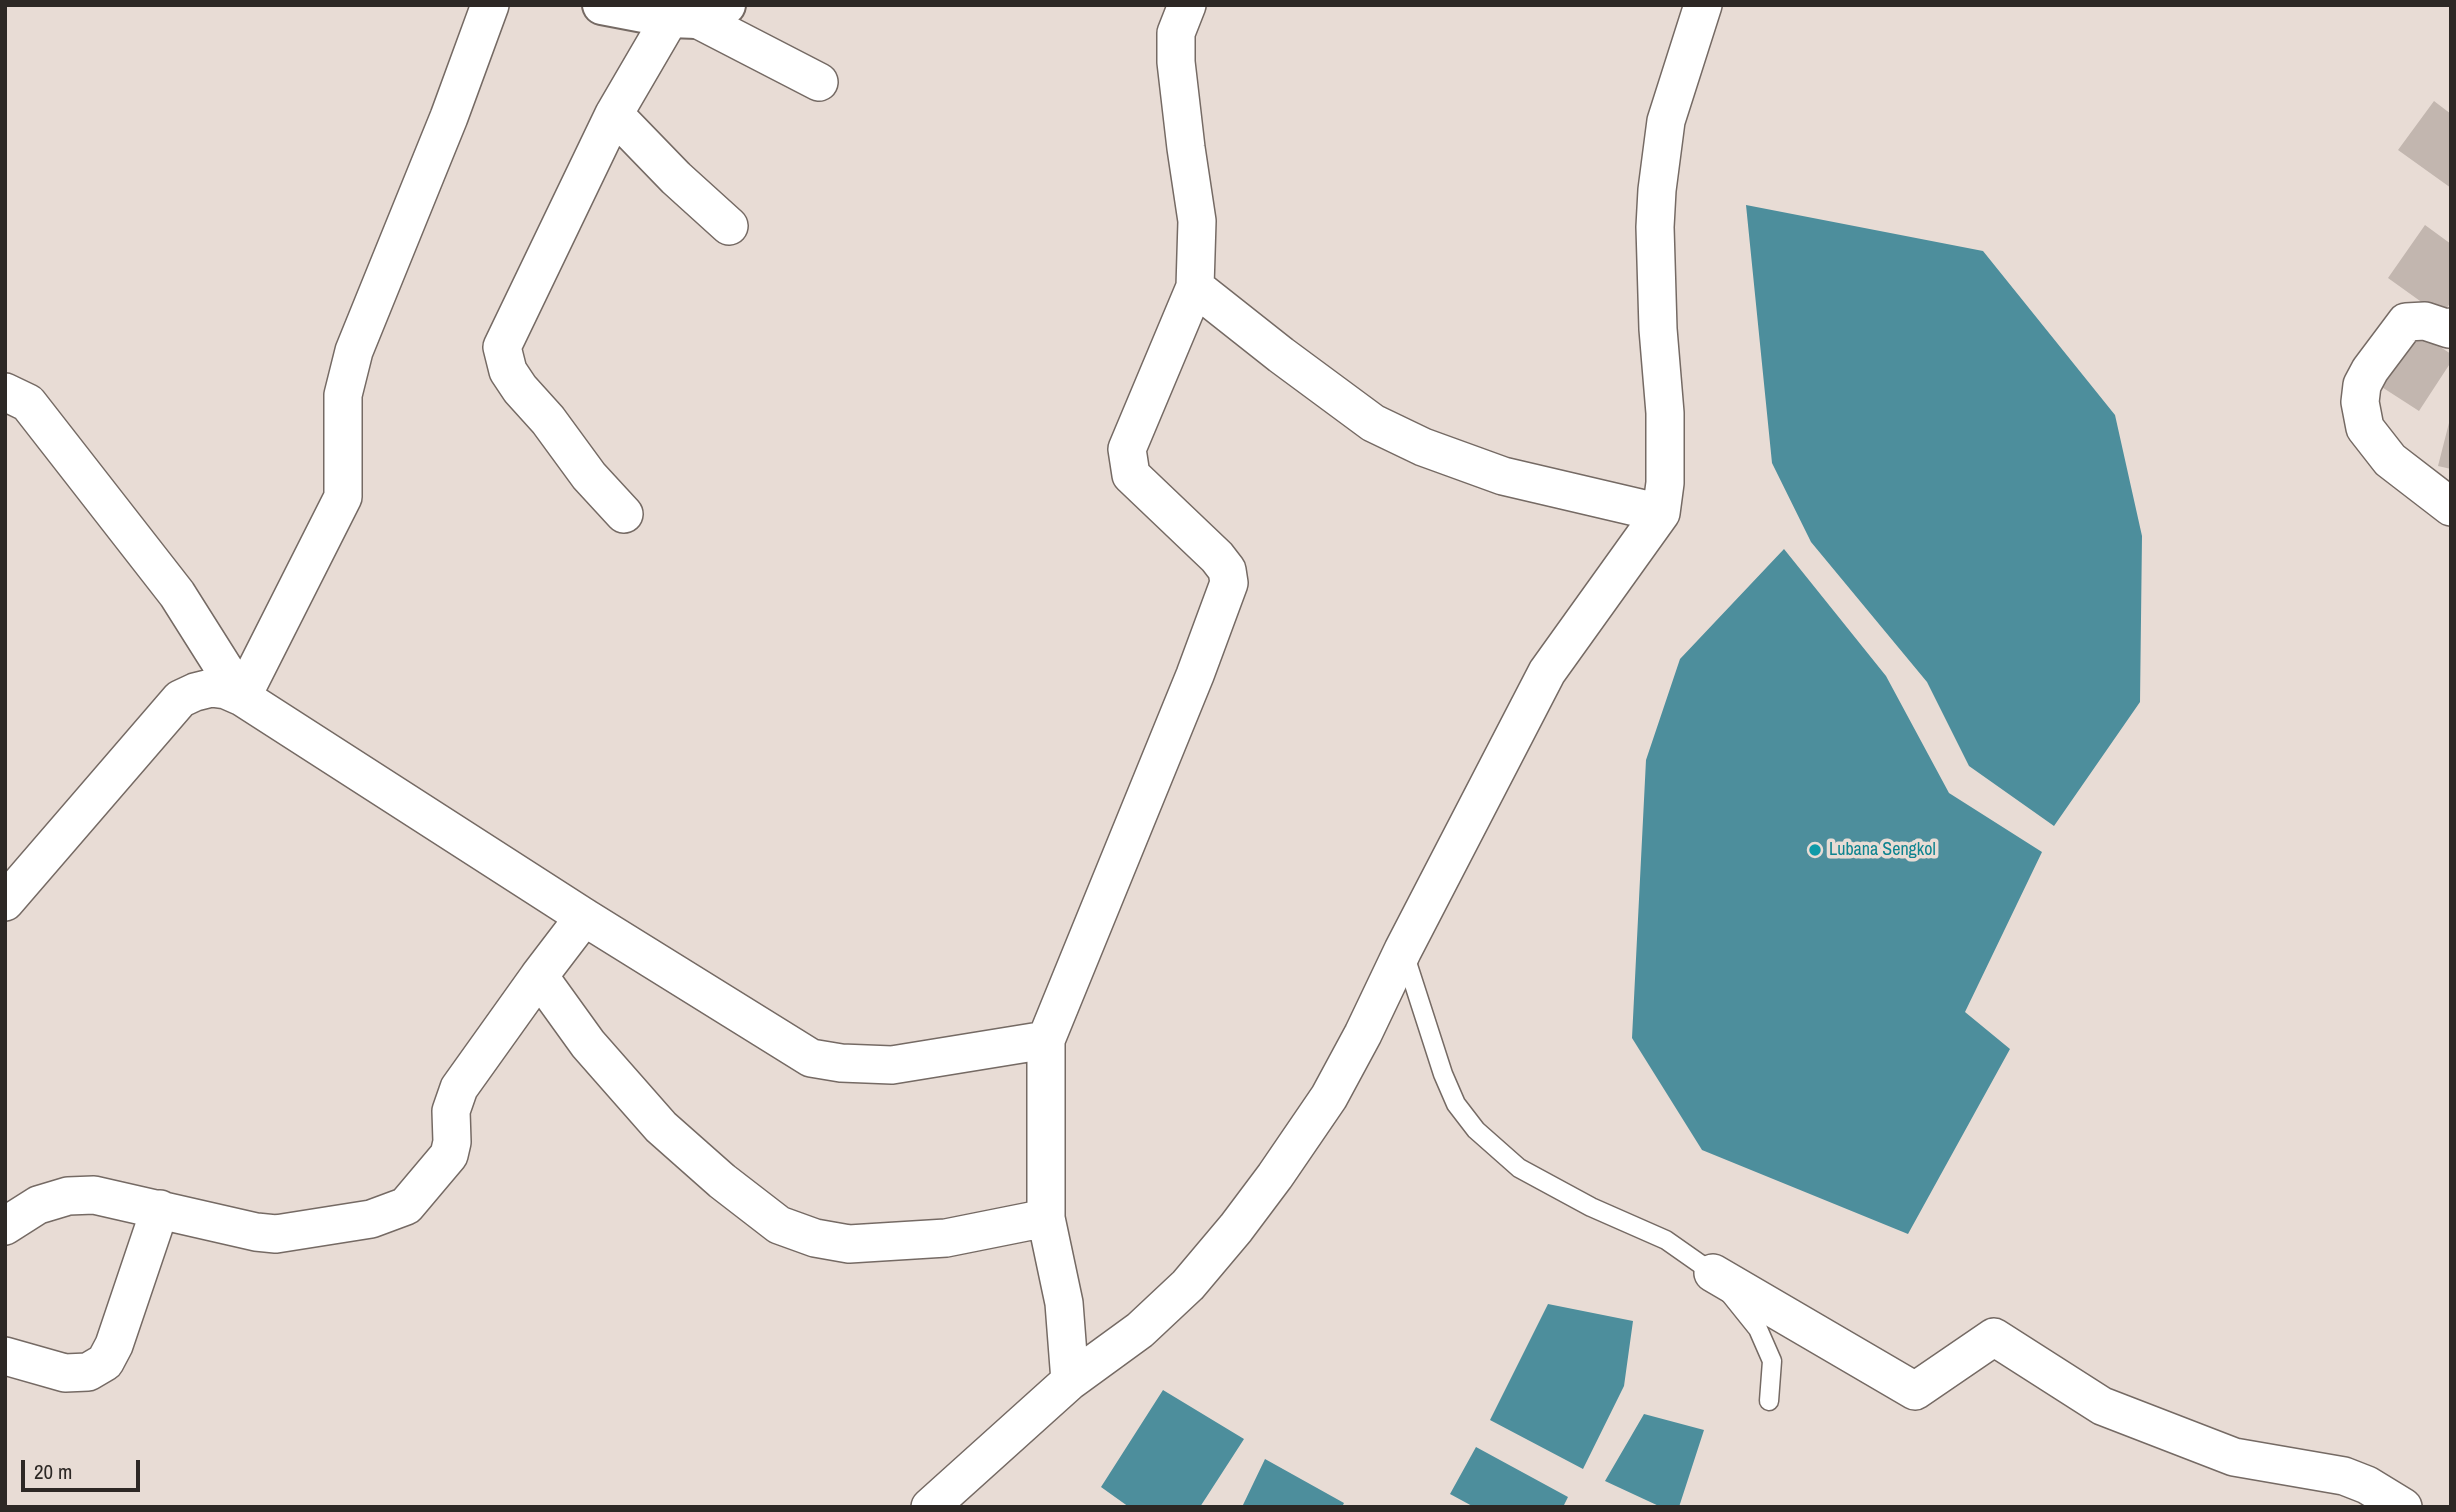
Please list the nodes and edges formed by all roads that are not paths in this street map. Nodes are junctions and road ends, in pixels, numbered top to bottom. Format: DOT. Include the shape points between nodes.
graph roads {
  1 [pos="490,5"];
  2 [pos="602,5"];
  3 [pos="1187,5"];
  4 [pos="1703,5"];
  5 [pos="698,14"];
  6 [pos="819,82"];
  7 [pos="614,114"];
  8 [pos="729,226"];
  9 [pos="1195,288"];
  10 [pos="2450,329"];
  11 [pos="5,392"];
  12 [pos="2451,507"];
  13 [pos="1661,513"];
  14 [pos="624,514"];
  15 [pos="242,697"];
  16 [pos="5,902"];
  17 [pos="584,917"];
  18 [pos="1403,950"];
  19 [pos="539,976"];
  20 [pos="1046,1040"];
  21 [pos="160,1209"];
  22 [pos="1046,1218"];
  23 [pos="5,1226"];
  24 [pos="1713,1273"];
  25 [pos="5,1356"];
  26 [pos="1070,1381"];
  27 [pos="1769,1401"];
  28 [pos="2353,1492"];
  29 [pos="930,1507"];
  30 [pos="2403,1507"];
  1 -- 15 [label="street" via="354,351 343,395 344,497"];
  2 -- 5 [label="main road"];
  3 -- 9 [label="street" via="1176,33 1176,62 1197,221"];
  4 -- 13 [label="street" via="1666,121 1657,190 1656,265 1665,413"];
  5 -- 6 [label="street"];
  5 -- 7 [label="street"];
  7 -- 8 [label="street"];
  7 -- 14 [label="street" via="502,346 508,371 520,389"];
  9 -- 13 [label="street" via="1373,423 1503,476"];
  9 -- 20 [label="street" via="1127,449 1131,475 1217,557 1227,570 1229,583"];
  10 -- 12 [label="street" via="2425,321 2406,322 2370,370 2360,402 2365,428 2390,460"];
  11 -- 15 [label="street" via="28,403 169,583"];
  13 -- 18 [label="street" via="1547,672"];
  15 -- 16 [label="street" via="211,688 180,699"];
  15 -- 17 [label="street"];
  17 -- 19 [label="street"];
  17 -- 20 [label="street" via="811,1058 892,1065"];
  18 -- 24 [label="lane" via="1443,1074 1456,1104 1476,1130 1519,1168 1665,1240"];
  18 -- 26 [label="street" via="1329,1097 1236,1228 1188,1285 1140,1330"];
  19 -- 21 [label="street" via="459,1088 451,1111 449,1155 406,1206 371,1219 275,1234"];
  19 -- 22 [label="street" via="588,1044 661,1127 779,1225 849,1244 946,1238"];
  20 -- 22 [label="street"];
  21 -- 23 [label="street" via="94,1195 68,1196 38,1205"];
  21 -- 25 [label="street" via="105,1362 88,1372 65,1373"];
  22 -- 26 [label="street" via="1064,1303"];
  24 -- 27 [label="lane" via="1758,1329 1772,1361"];
  24 -- 28 [label="street" via="1915,1391 1994,1337 2102,1406 2234,1457"];
  26 -- 29 [label="street"];
  28 -- 30 [label="street" via="2367,1485"];
}
